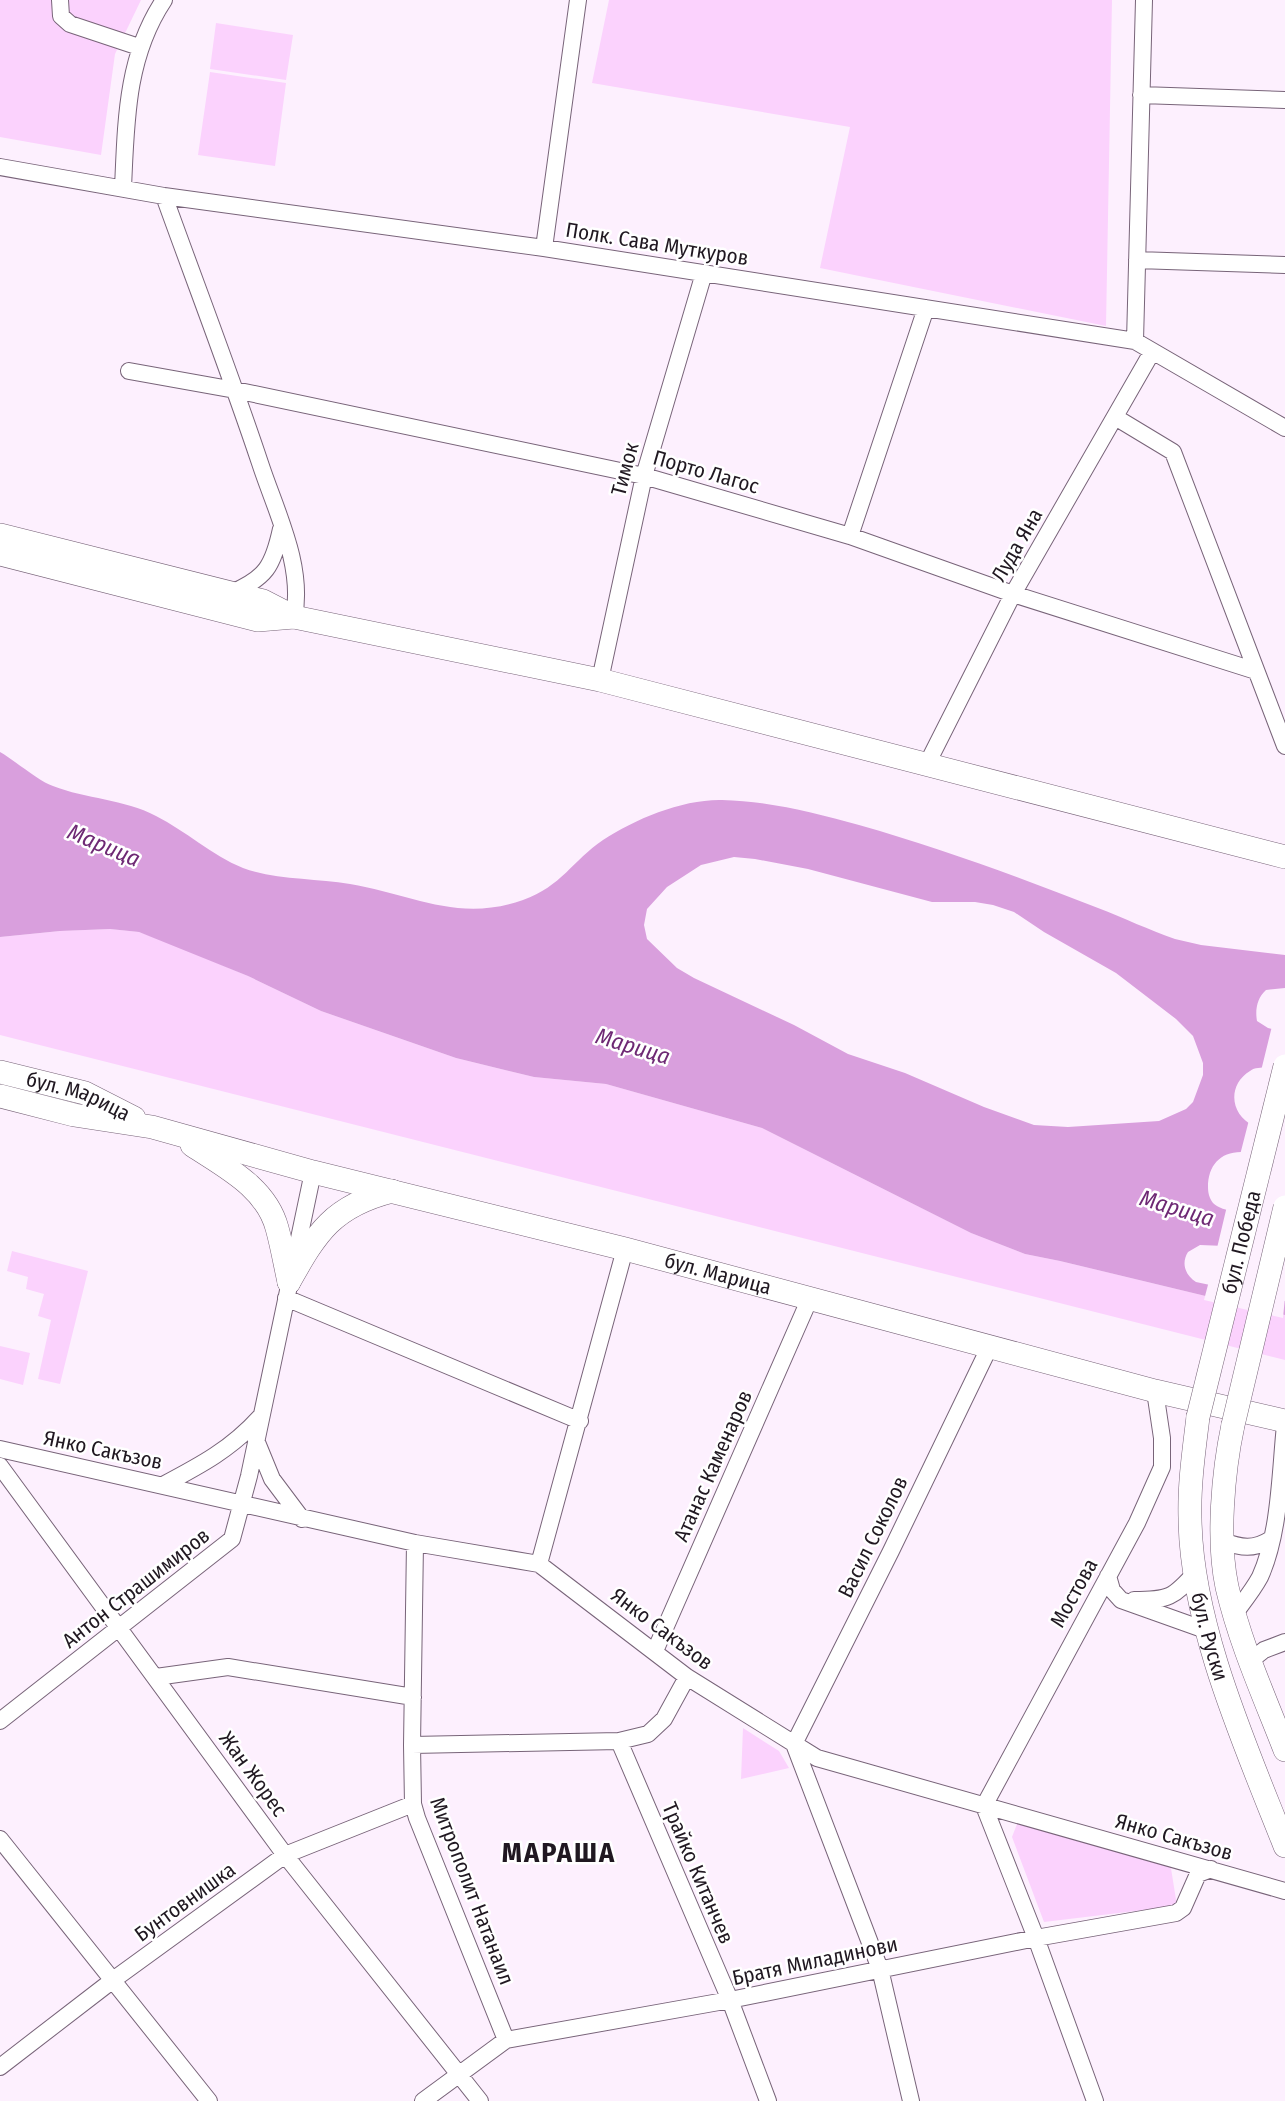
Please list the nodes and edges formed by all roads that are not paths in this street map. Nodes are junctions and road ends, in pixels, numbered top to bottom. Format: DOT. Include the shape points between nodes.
graph roads {
  1 [pos="60,0"];
  2 [pos="164,0"];
  3 [pos="578,0"];
  4 [pos="1144,0"];
  5 [pos="139,47"];
  6 [pos="1142,94"];
  7 [pos="1285,100"];
  8 [pos="0,167"];
  9 [pos="122,188"];
  10 [pos="164,196"];
  11 [pos="544,248"];
  12 [pos="1137,260"];
  13 [pos="1285,265"];
  14 [pos="704,273"];
  15 [pos="926,308"];
  16 [pos="1135,341"];
  17 [pos="1152,352"];
  18 [pos="129,371"];
  19 [pos="235,390"];
  20 [pos="1115,417"];
  21 [pos="1285,428"];
  22 [pos="644,476"];
  23 [pos="281,527"];
  24 [pos="0,535"];
  25 [pos="850,536"];
  26 [pos="0,554"];
  27 [pos="230,593"];
  28 [pos="1013,594"];
  29 [pos="294,617"];
  30 [pos="1256,671"];
  31 [pos="600,680"];
  32 [pos="1285,746"];
  33 [pos="927,764"];
  34 [pos="1285,857"];
  35 [pos="1285,1066"];
  36 [pos="0,1072"];
  37 [pos="0,1096"];
  38 [pos="152,1127"];
  39 [pos="175,1134"];
  40 [pos="313,1172"];
  41 [pos="392,1191"];
  42 [pos="1285,1207"];
  43 [pos="625,1249"];
  44 [pos="287,1290"];
  45 [pos="810,1298"];
  46 [pos="989,1348"];
  47 [pos="1155,1391"];
  48 [pos="261,1416"];
  49 [pos="1198,1417"];
  50 [pos="580,1421"];
  51 [pos="1285,1423"];
  52 [pos="1233,1425"];
  53 [pos="256,1440"];
  54 [pos="0,1449"];
  55 [pos="0,1466"];
  56 [pos="163,1485"];
  57 [pos="241,1505"];
  58 [pos="302,1519"];
  59 [pos="1271,1539"];
  60 [pos="1223,1541"];
  61 [pos="415,1543"];
  62 [pos="539,1564"];
  63 [pos="1196,1572"];
  64 [pos="1108,1576"];
  65 [pos="1121,1600"];
  66 [pos="1235,1613"];
  67 [pos="119,1627"];
  68 [pos="1208,1631"];
  69 [pos="1285,1642"];
  70 [pos="654,1651"];
  71 [pos="1250,1661"];
  72 [pos="156,1677"];
  73 [pos="687,1677"];
  74 [pos="413,1697"];
  75 [pos="0,1721"];
  76 [pos="619,1741"];
  77 [pos="794,1744"];
  78 [pos="411,1745"];
  79 [pos="1285,1750"];
  80 [pos="414,1804"];
  81 [pos="984,1806"];
  82 [pos="0,1839"];
  83 [pos="1285,1846"];
  84 [pos="285,1855"];
  85 [pos="1210,1869"];
  86 [pos="1285,1891"];
  87 [pos="1036,1938"];
  88 [pos="880,1969"];
  89 [pos="113,1980"];
  90 [pos="730,2000"];
  91 [pos="506,2040"];
  92 [pos="0,2067"];
  93 [pos="460,2074"];
  94 [pos="209,2101"];
  95 [pos="423,2101"];
  96 [pos="480,2101"];
  97 [pos="768,2101"];
  98 [pos="911,2101"];
  99 [pos="1095,2101"];
  1 -- 5 [label="street" via="61,16 70,24"];
  2 -- 5 [label="street"];
  3 -- 11 [label="street"];
  4 -- 6 [label="street"];
  5 -- 9 [label="street"];
  6 -- 7 [label="street"];
  6 -- 12 [label="street"];
  8 -- 9 [label="street, Полк. Сава Муткуров"];
  9 -- 10 [label="street, Полк. Сава Муткуров"];
  10 -- 11 [label="street, Полк. Сава Муткуров"];
  10 -- 19 [label="street"];
  11 -- 14 [label="street, Полк. Сава Муткуров"];
  12 -- 13 [label="street"];
  12 -- 16 [label="street"];
  14 -- 15 [label="street, Полк. Сава Муткуров"];
  14 -- 22 [label="street, Тимок"];
  15 -- 16 [label="street, Полк. Сава Муткуров"];
  15 -- 25 [label="street"];
  16 -- 17 [label="street, Полк. Сава Муткуров"];
  17 -- 20 [label="street, Луда Яна"];
  17 -- 21 [label="street, Полк. Сава Муткуров"];
  18 -- 19 [label="street, Порто Лагос"];
  19 -- 22 [label="street, Порто Лагос"];
  19 -- 23 [label="street"];
  20 -- 28 [label="street, Луда Яна"];
  20 -- 30 [label="street" via="1173,452"];
  22 -- 25 [label="street, Порто Лагос"];
  22 -- 31 [label="street, Тимок"];
  23 -- 27 [label="street" via="269,567 249,585"];
  23 -- 29 [label="street" via="296,578"];
  24 -- 27 [label="street"];
  25 -- 28 [label="street, Порто Лагос"];
  26 -- 29 [label="street" via="258,620"];
  27 -- 29 [label="street" via="263,601"];
  28 -- 30 [label="street, Порто Лагос"];
  28 -- 33 [label="street, Луда Яна"];
  29 -- 31 [label="street"];
  30 -- 32 [label="street"];
  31 -- 33 [label="street"];
  33 -- 34 [label="street"];
  35 -- 49 [label="street, бул. Победа, bridge"];
  36 -- 38 [label="street, бул. Марица" via="85,1093"];
  37 -- 38 [label="street, бул. Марица" via="74,1115"];
  38 -- 39 [label="street, бул. Марица"];
  39 -- 40 [label="street, бул. Марица"];
  39 -- 44 [label="street" via="239,1176 270,1210 277,1226"];
  40 -- 41 [label="street, бул. Марица"];
  40 -- 44 [label="street, Антон Страшимиров"];
  41 -- 43 [label="street, бул. Марица"];
  41 -- 44 [label="street" via="341,1211 313,1240"];
  42 -- 52 [label="street, бул. Победа, bridge"];
  43 -- 45 [label="street, бул. Марица"];
  43 -- 50 [label="street"];
  44 -- 48 [label="street, Антон Страшимиров"];
  44 -- 50 [label="street"];
  45 -- 46 [label="street, бул. Марица"];
  45 -- 70 [label="street, Атанас Каменаров"];
  46 -- 47 [label="street, бул. Марица"];
  46 -- 77 [label="street, Васил Соколов"];
  47 -- 51 [label="street, бул. Марица"];
  47 -- 64 [label="street, Мостова" via="1163,1466"];
  48 -- 53 [label="street, Антон Страшимиров"];
  48 -- 56 [label="street" via="212,1460"];
  49 -- 63 [label="street, бул. Руски" via="1190,1519"];
  50 -- 62 [label="street"];
  51 -- 59 [label="street"];
  52 -- 60 [label="street, бул. Руски" via="1224,1480"];
  53 -- 57 [label="street, Антон Страшимиров"];
  53 -- 58 [label="street" via="271,1479"];
  54 -- 56 [label="street, Янко Сакъзов"];
  55 -- 67 [label="street, Жан Жорес"];
  56 -- 57 [label="street, Янко Сакъзов"];
  57 -- 58 [label="street, Янко Сакъзов"];
  57 -- 67 [label="street, Антон Страшимиров" via="232,1539"];
  58 -- 61 [label="street, Янко Сакъзов"];
  59 -- 60 [label="street" via="1259,1547 1240,1548"];
  59 -- 66 [label="street" via="1261,1573"];
  60 -- 66 [label="street, бул. Руски"];
  61 -- 62 [label="street, Янко Сакъзов"];
  61 -- 74 [label="street, Митрополит Натанаил"];
  62 -- 70 [label="street, Янко Сакъзов"];
  63 -- 65 [label="street" via="1173,1596"];
  63 -- 68 [label="street, бул. Руски"];
  64 -- 65 [label="street"];
  64 -- 81 [label="street, Мостова"];
  65 -- 68 [label="street"];
  66 -- 71 [label="street, бул. Руски"];
  67 -- 72 [label="street, Жан Жорес"];
  67 -- 75 [label="street, Антон Страшимиров"];
  68 -- 83 [label="street, бул. Руски" via="1219,1673"];
  69 -- 71 [label="street"];
  70 -- 73 [label="street, Янко Сакъзов"];
  71 -- 79 [label="street, бул. Руски"];
  72 -- 74 [label="street" via="228,1667"];
  72 -- 84 [label="street, Жан Жорес"];
  73 -- 76 [label="street" via="664,1719 648,1734"];
  73 -- 77 [label="street, Янко Сакъзов"];
  74 -- 78 [label="street, Митрополит Натанаил"];
  76 -- 78 [label="street"];
  76 -- 90 [label="street, Трайко Китанчев"];
  77 -- 81 [label="street, Янко Сакъзов" via="817,1758"];
  77 -- 88 [label="street"];
  78 -- 80 [label="street, Митрополит Натанаил"];
  80 -- 84 [label="street, Бунтовнишка"];
  80 -- 91 [label="street, Митрополит Натанаил"];
  81 -- 85 [label="street, Янко Сакъзов"];
  81 -- 87 [label="street"];
  82 -- 89 [label="street"];
  84 -- 89 [label="street, Бунтовнишка"];
  84 -- 93 [label="street, Жан Жорес"];
  85 -- 86 [label="street, Янко Сакъзов"];
  85 -- 87 [label="street, Братя Миладинови" via="1198,1874 1183,1908 1176,1913"];
  87 -- 88 [label="street, Братя Миладинови"];
  87 -- 99 [label="street"];
  88 -- 90 [label="street, Братя Миладинови"];
  88 -- 98 [label="street"];
  89 -- 92 [label="street, Бунтовнишка"];
  89 -- 94 [label="street"];
  90 -- 91 [label="street, Братя Миладинови"];
  90 -- 97 [label="street, Трайко Китанчев"];
  91 -- 93 [label="street, Братя Миладинови"];
  93 -- 95 [label="street, Братя Миладинови"];
  93 -- 96 [label="street, Жан Жорес"];
}
